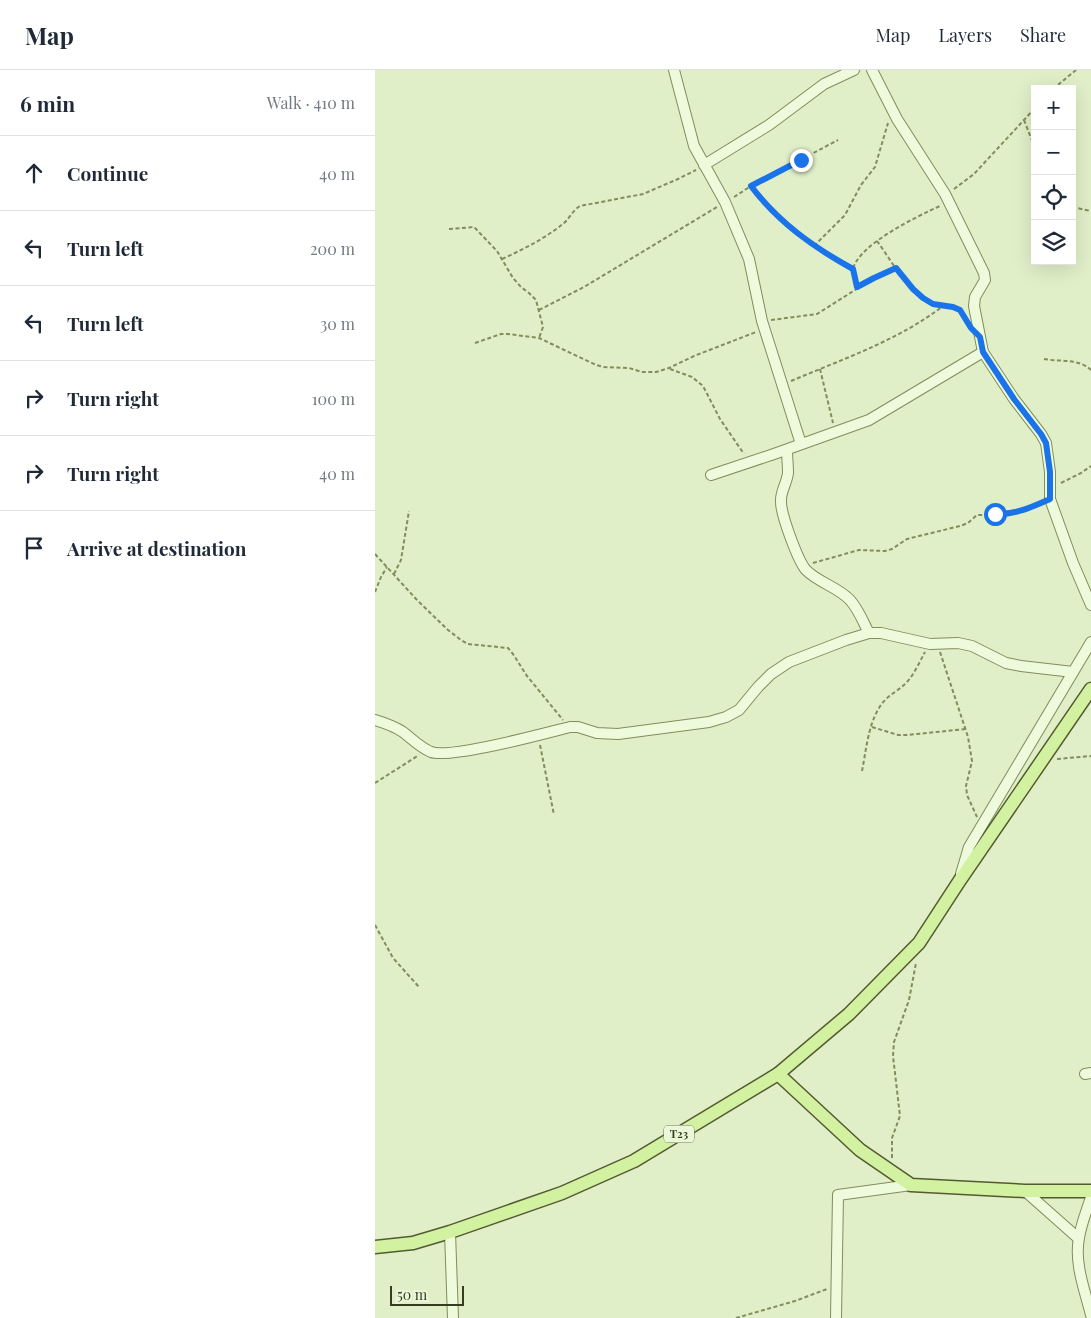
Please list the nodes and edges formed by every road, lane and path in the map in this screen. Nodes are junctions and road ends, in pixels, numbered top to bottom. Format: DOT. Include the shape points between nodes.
graph roads {
  1 [pos="673,70"];
  2 [pos="854,70"];
  3 [pos="872,70"];
  4 [pos="1076,70"];
  5 [pos="1058,85"];
  6 [pos="891,108"];
  7 [pos="1031,112"];
  8 [pos="1024,120"];
  9 [pos="1031,138"];
  10 [pos="838,140"];
  11 [pos="704,165"];
  12 [pos="751,186"];
  13 [pos="947,198"];
  14 [pos="725,202"];
  15 [pos="1076,208"];
  16 [pos="1091,211"];
  17 [pos="449,229"];
  18 [pos="877,241"];
  19 [pos="814,246"];
  20 [pos="502,259"];
  21 [pos="896,268"];
  22 [pos="853,269"];
  23 [pos="857,287"];
  24 [pos="943,306"];
  25 [pos="539,310"];
  26 [pos="968,322"];
  27 [pos="764,325"];
  28 [pos="539,338"];
  29 [pos="475,342"];
  30 [pos="983,352"];
  31 [pos="1044,359"];
  32 [pos="669,368"];
  33 [pos="820,369"];
  34 [pos="1091,370"];
  35 [pos="781,385"];
  36 [pos="836,432"];
  37 [pos="801,444"];
  38 [pos="787,450"];
  39 [pos="749,463"];
  40 [pos="1091,466"];
  41 [pos="711,475"];
  42 [pos="1049,494"];
  43 [pos="409,511"];
  44 [pos="375,554"];
  45 [pos="804,566"];
  46 [pos="387,567"];
  47 [pos="394,574"];
  48 [pos="375,592"];
  49 [pos="1091,605"];
  50 [pos="869,633"];
  51 [pos="1091,642"];
  52 [pos="933,644"];
  53 [pos="1073,672"];
  54 [pos="1091,688"];
  55 [pos="375,720"];
  56 [pos="570,727"];
  57 [pos="872,727"];
  58 [pos="965,729"];
  59 [pos="538,735"];
  60 [pos="427,749"];
  61 [pos="1091,756"];
  62 [pos="1042,759"];
  63 [pos="862,772"];
  64 [pos="375,783"];
  65 [pos="554,815"];
  66 [pos="981,826"];
  67 [pos="959,880"];
  68 [pos="375,925"];
  69 [pos="919,943"];
  70 [pos="419,987"];
  71 [pos="778,1074"];
  72 [pos="894,1166"];
  73 [pos="911,1185"];
  74 [pos="1025,1191"];
  75 [pos="1091,1191"];
  76 [pos="1091,1197"];
  77 [pos="449,1232"];
  78 [pos="1079,1238"];
  79 [pos="375,1247"];
  80 [pos="836,1285"];
  81 [pos="1091,1315"];
  82 [pos="453,1318"];
  83 [pos="736,1318"];
  84 [pos="836,1318"];
  1 -- 11 [label="street" via="694,146"];
  2 -- 11 [label="street" via="825,84"];
  3 -- 6 [label="street"];
  4 -- 5 [label="path"];
  6 -- 13 [label="street"];
  6 -- 19 [label="path" via="875,167 845,215"];
  7 -- 8 [label="path"];
  8 -- 9 [label="path"];
  8 -- 13 [label="path" via="975,174"];
  10 -- 12 [label="path"];
  11 -- 14 [label="street"];
  11 -- 20 [label="path" via="643,194 580,206 555,230"];
  12 -- 14 [label="path"];
  12 -- 19 [label="path" via="789,227"];
  13 -- 18 [label="path"];
  13 -- 30 [label="street" via="984,273 985,280 975,297 974,306"];
  14 -- 25 [label="path" via="584,287"];
  14 -- 27 [label="street" via="749,259"];
  15 -- 16 [label="path"];
  17 -- 20 [label="path" via="473,227"];
  18 -- 21 [label="path"];
  18 -- 22 [label="path" via="859,258"];
  19 -- 22 [label="path"];
  20 -- 25 [label="path" via="513,278 533,297"];
  21 -- 23 [label="path"];
  21 -- 24 [label="path" via="923,298"];
  22 -- 23 [label="path"];
  23 -- 27 [label="path" via="817,314"];
  24 -- 26 [label="path" via="960,310"];
  24 -- 33 [label="path" via="886,340"];
  25 -- 28 [label="path" via="543,328"];
  27 -- 32 [label="path"];
  27 -- 35 [label="street"];
  28 -- 29 [label="path" via="501,334"];
  28 -- 32 [label="path" via="604,367 648,373"];
  30 -- 36 [label="street" via="869,420"];
  30 -- 42 [label="street" via="1046,443"];
  31 -- 34 [label="path" via="1077,362"];
  32 -- 39 [label="path" via="703,386"];
  33 -- 35 [label="path"];
  33 -- 36 [label="path"];
  35 -- 37 [label="street"];
  36 -- 37 [label="street"];
  37 -- 38 [label="street"];
  38 -- 39 [label="street"];
  38 -- 45 [label="street" via="788,474 780,501"];
  39 -- 41 [label="street"];
  40 -- 42 [label="path"];
  42 -- 45 [label="path" via="1016,512 977,515 968,523 907,539 892,549 859,550"];
  42 -- 49 [label="street"];
  43 -- 47 [label="path" via="404,550"];
  44 -- 46 [label="path"];
  45 -- 50 [label="street" via="850,600"];
  46 -- 47 [label="path"];
  46 -- 48 [label="path"];
  47 -- 56 [label="path" via="461,640 468,644 508,648"];
  50 -- 52 [label="street"];
  50 -- 56 [label="street" via="789,662 771,674 739,710 726,718 618,734"];
  51 -- 53 [label="street"];
  52 -- 53 [label="street" via="972,646 1006,663"];
  52 -- 57 [label="path" via="911,678 887,697"];
  52 -- 58 [label="path"];
  53 -- 66 [label="street"];
  54 -- 62 [label="main road"];
  55 -- 60 [label="street" via="392,726"];
  56 -- 59 [label="street"];
  57 -- 58 [label="path" via="898,735"];
  57 -- 63 [label="path"];
  58 -- 66 [label="path" via="972,761 967,795"];
  59 -- 60 [label="street" via="461,750 437,753"];
  59 -- 65 [label="path"];
  60 -- 64 [label="path"];
  61 -- 62 [label="path"];
  62 -- 67 [label="main road"];
  66 -- 67 [label="street" via="969,847"];
  67 -- 69 [label="main road"];
  68 -- 70 [label="path" via="393,958"];
  69 -- 71 [label="main road" via="849,1014"];
  69 -- 72 [label="path" via="911,992 893,1056 900,1116 892,1138"];
  71 -- 73 [label="main road" via="860,1150"];
  71 -- 77 [label="main road, T23" via="634,1160 562,1192"];
  73 -- 74 [label="main road"];
  73 -- 80 [label="street" via="838,1195"];
  74 -- 75 [label="main road"];
  74 -- 78 [label="street"];
  76 -- 78 [label="street"];
  77 -- 79 [label="main road, T23" via="413,1243"];
  77 -- 82 [label="street"];
  78 -- 81 [label="street" via="1079,1268"];
  80 -- 83 [label="path"];
  80 -- 84 [label="street"];
}
